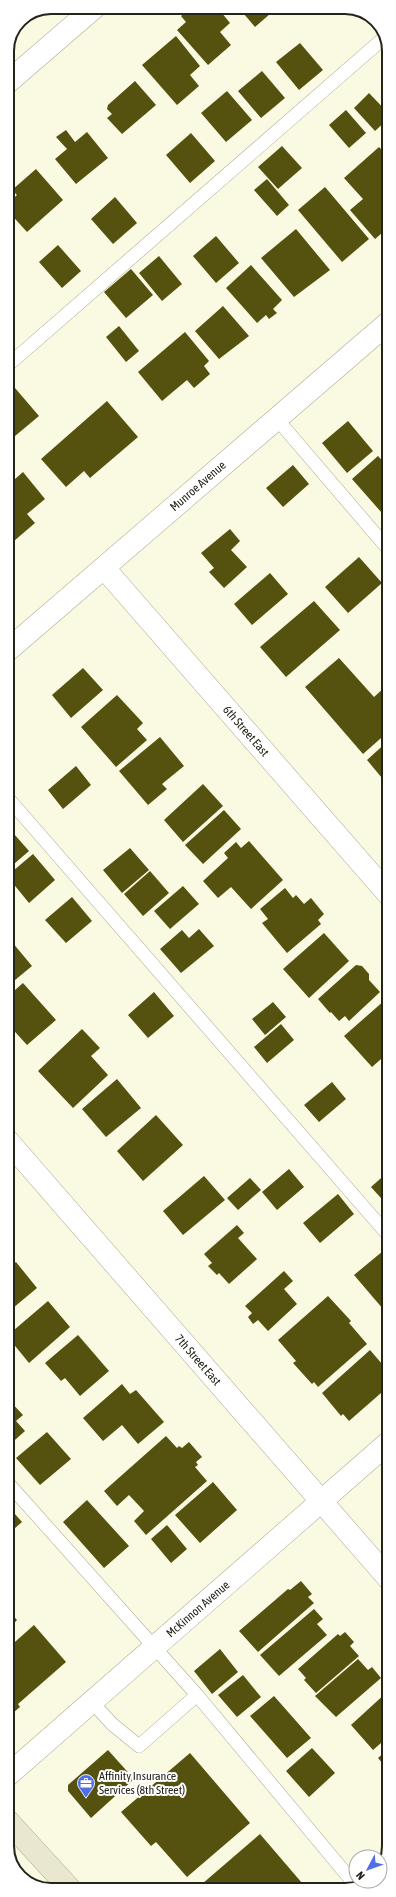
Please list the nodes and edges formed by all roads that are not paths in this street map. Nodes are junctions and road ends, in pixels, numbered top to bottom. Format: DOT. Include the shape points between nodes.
graph roads {
  1 [pos="87,14"];
  2 [pos="381,41"];
  3 [pos="14,77"];
  4 [pos="382,328"];
  5 [pos="14,360"];
  6 [pos="276,418"];
  7 [pos="382,542"];
  8 [pos="104,568"];
  9 [pos="14,645"];
  10 [pos="14,805"];
  11 [pos="382,886"];
  12 [pos="14,1148"];
  13 [pos="382,1228"];
  14 [pos="382,1448"];
  15 [pos="14,1490"];
  16 [pos="321,1502"];
  17 [pos="382,1571"];
  18 [pos="155,1647"];
  19 [pos="197,1695"];
  20 [pos="92,1702"];
  21 [pos="14,1770"];
  22 [pos="14,1828"];
  23 [pos="348,1876"];
  24 [pos="65,1883"];
  1 -- 3 [label="street"];
  2 -- 5 [label="lane"];
  4 -- 6 [label="street, Munroe Avenue"];
  6 -- 7 [label="lane"];
  6 -- 8 [label="street, Munroe Avenue"];
  8 -- 9 [label="street, Munroe Avenue"];
  8 -- 11 [label="street, 6th Street East"];
  10 -- 13 [label="lane"];
  12 -- 16 [label="street, 7th Street East"];
  14 -- 16 [label="street, McKinnon Avenue"];
  15 -- 18 [label="lane"];
  16 -- 17 [label="street, 7th Street East"];
  16 -- 18 [label="street, McKinnon Avenue"];
  18 -- 19 [label="lane"];
  18 -- 20 [label="street, McKinnon Avenue"];
  19 -- 20 [label="lane" via="139,1746 112,1724"];
  19 -- 23 [label="lane"];
  20 -- 21 [label="street, McKinnon Avenue"];
  22 -- 24 [label="main road"];
}
